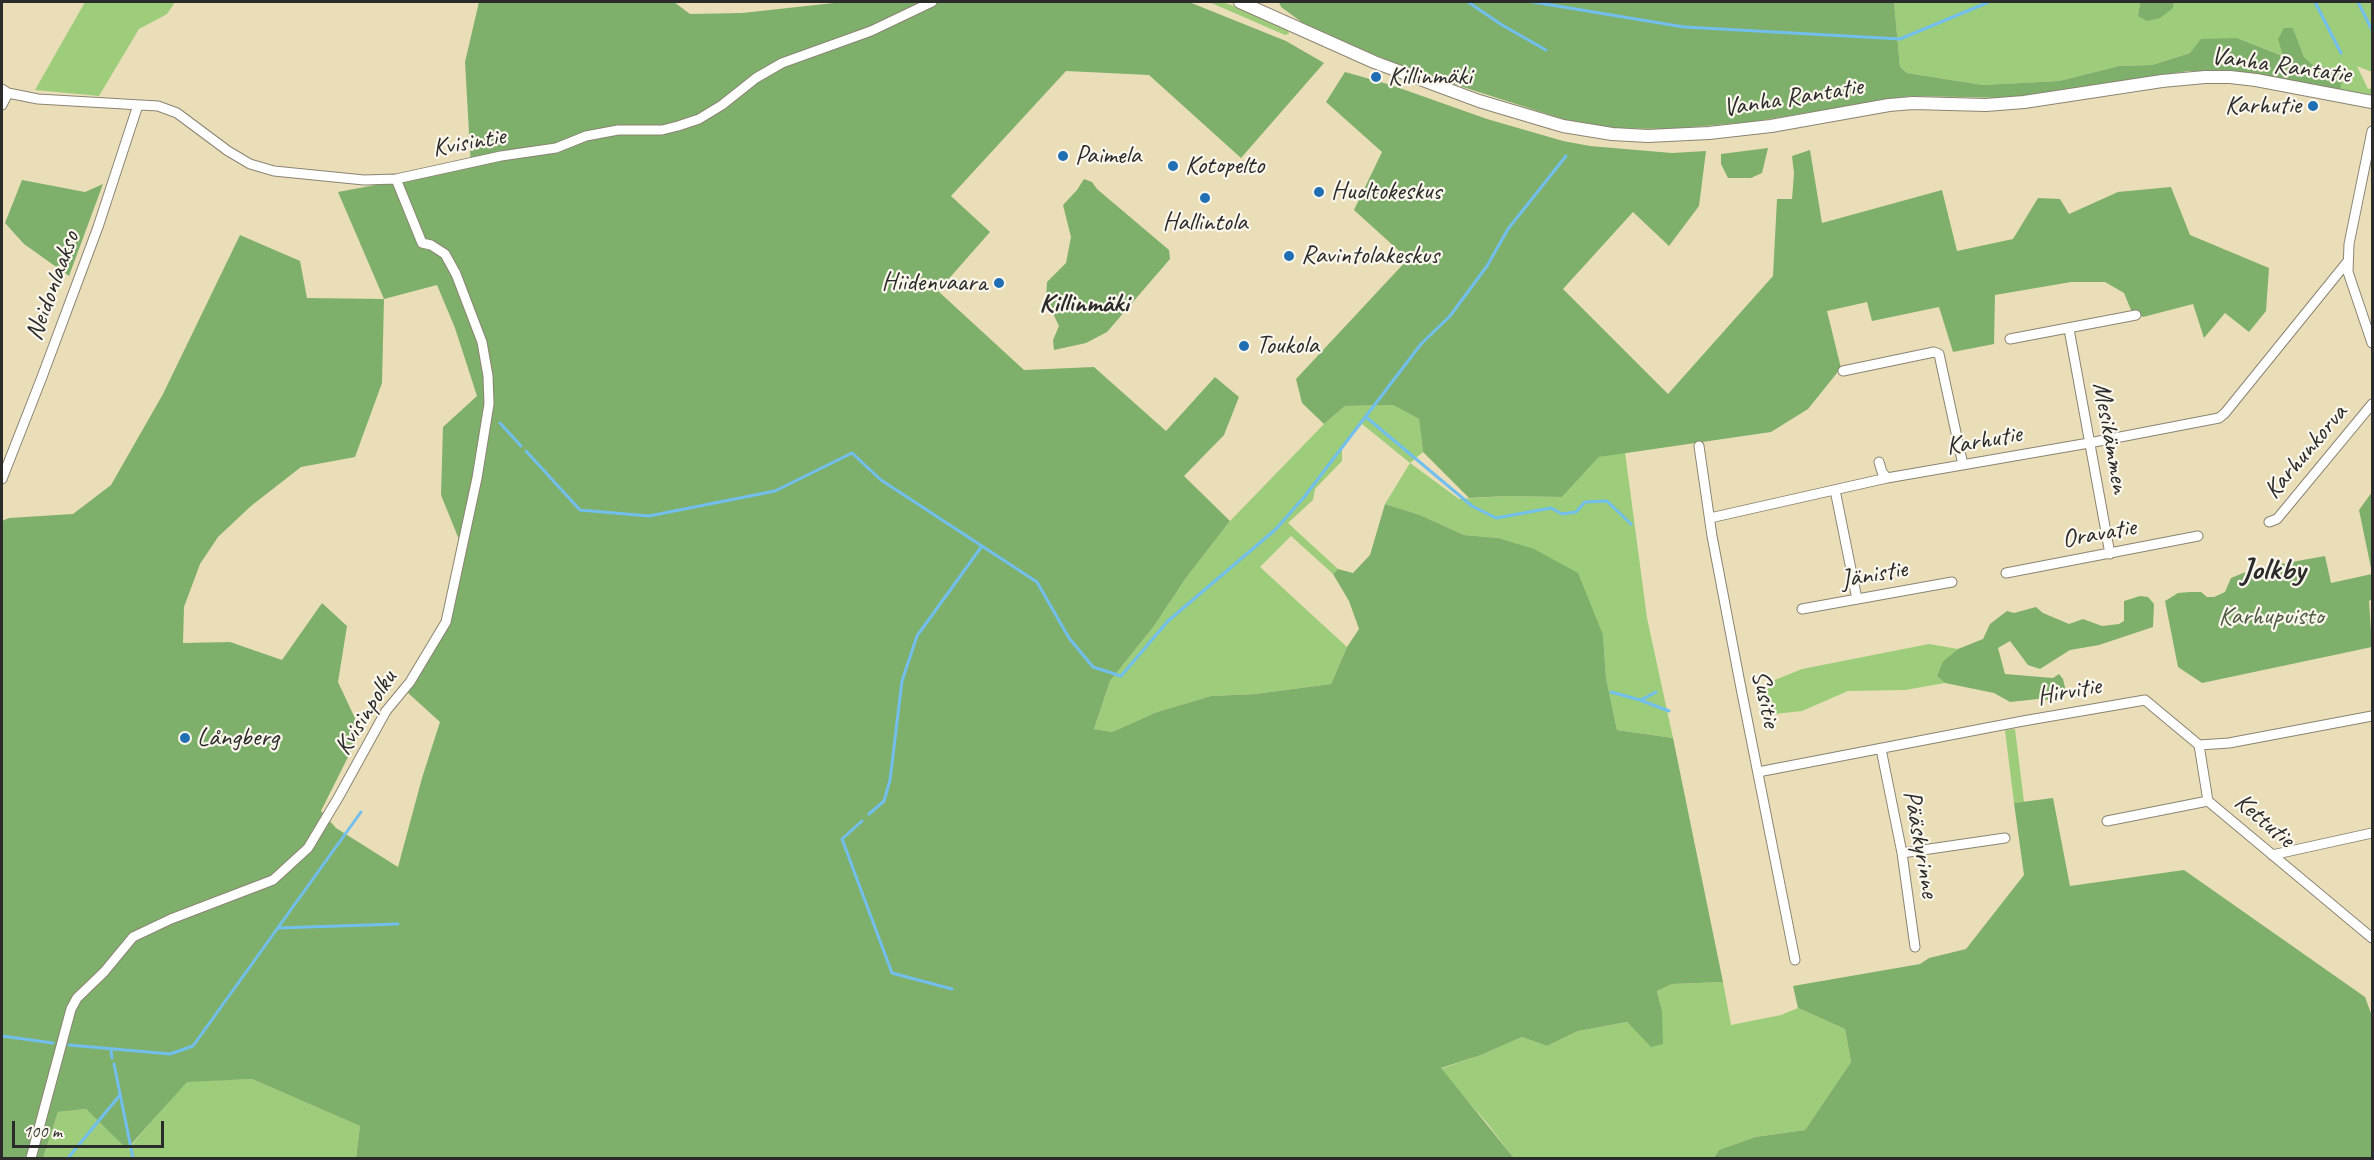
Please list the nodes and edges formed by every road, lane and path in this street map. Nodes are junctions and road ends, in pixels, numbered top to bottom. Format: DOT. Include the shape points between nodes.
graph roads {
  1 [pos="932,2"];
  2 [pos="1240,2"];
  3 [pos="5,91"];
  4 [pos="2373,102"];
  5 [pos="2,105"];
  6 [pos="138,105"];
  7 [pos="2373,131"];
  8 [pos="396,179"];
  9 [pos="2348,261"];
  10 [pos="2136,315"];
  11 [pos="2069,329"];
  12 [pos="2010,339"];
  13 [pos="2373,343"];
  14 [pos="1843,371"];
  15 [pos="2373,404"];
  16 [pos="2089,443"];
  17 [pos="1699,446"];
  18 [pos="1879,462"];
  19 [pos="1963,465"];
  20 [pos="1887,478"];
  21 [pos="2,479"];
  22 [pos="1835,490"];
  23 [pos="1710,518"];
  24 [pos="2269,522"];
  25 [pos="2198,536"];
  26 [pos="2109,554"];
  27 [pos="2007,573"];
  28 [pos="1952,582"];
  29 [pos="1857,599"];
  30 [pos="1802,609"];
  31 [pos="2373,716"];
  32 [pos="2199,745"];
  33 [pos="1881,749"];
  34 [pos="1758,772"];
  35 [pos="2208,801"];
  36 [pos="2107,821"];
  37 [pos="2373,833"];
  38 [pos="2005,838"];
  39 [pos="1902,853"];
  40 [pos="2272,855"];
  41 [pos="2373,939"];
  42 [pos="1915,947"];
  43 [pos="1795,960"];
  44 [pos="31,1158"];
  1 -- 8 [label="street, Kvisintie" via="871,31 782,63 699,119 678,126 586,136 556,148"];
  2 -- 4 [label="main road, Vanha Rantatie" via="1374,62 1479,101 1563,126 1612,134 1709,133 1781,125 1889,105 2024,102 2205,77 2256,80"];
  3 -- 5 [label="street"];
  3 -- 6 [label="street, Kvisintie" via="38,99"];
  6 -- 8 [label="street, Kvisintie" via="158,106 177,113 228,151 266,169 364,180"];
  6 -- 21 [label="street, Neidonlaakso" via="94,237"];
  7 -- 9 [label="street"];
  8 -- 44 [label="street, Kvisinpolku" via="422,243 445,254 456,274 482,342 488,376 489,404 477,478 446,622 410,682 386,711 308,848 273,880 133,937 77,998 70,1009"];
  9 -- 13 [label="street" via="2350,280"];
  9 -- 16 [label="street, Karhutie" via="2222,416"];
  10 -- 11 [label="street"];
  11 -- 12 [label="street"];
  11 -- 16 [label="street, Mesikämmen"];
  14 -- 19 [label="street" via="1939,354"];
  15 -- 24 [label="street, Karhunkorva" via="2292,502"];
  16 -- 19 [label="street, Karhutie"];
  16 -- 26 [label="street, Mesikämmen"];
  17 -- 23 [label="street, Susitie"];
  18 -- 20 [label="street"];
  19 -- 20 [label="street, Karhutie"];
  20 -- 22 [label="street, Karhutie"];
  22 -- 23 [label="street, Karhutie"];
  22 -- 29 [label="street"];
  23 -- 34 [label="street, Susitie"];
  25 -- 26 [label="street, Oravatie"];
  26 -- 27 [label="street, Oravatie"];
  28 -- 29 [label="street, Jänistie"];
  29 -- 30 [label="street, Jänistie"];
  31 -- 32 [label="street"];
  32 -- 33 [label="street, Hirvitie" via="2145,700"];
  32 -- 35 [label="street"];
  33 -- 34 [label="street, Hirvitie"];
  33 -- 39 [label="street, Pääskyrinne"];
  34 -- 43 [label="street, Susitie"];
  35 -- 36 [label="street, Kettutie"];
  35 -- 40 [label="street, Kettutie"];
  37 -- 40 [label="street"];
  38 -- 39 [label="street"];
  39 -- 42 [label="street, Pääskyrinne"];
  40 -- 41 [label="street, Kettutie"];
}
